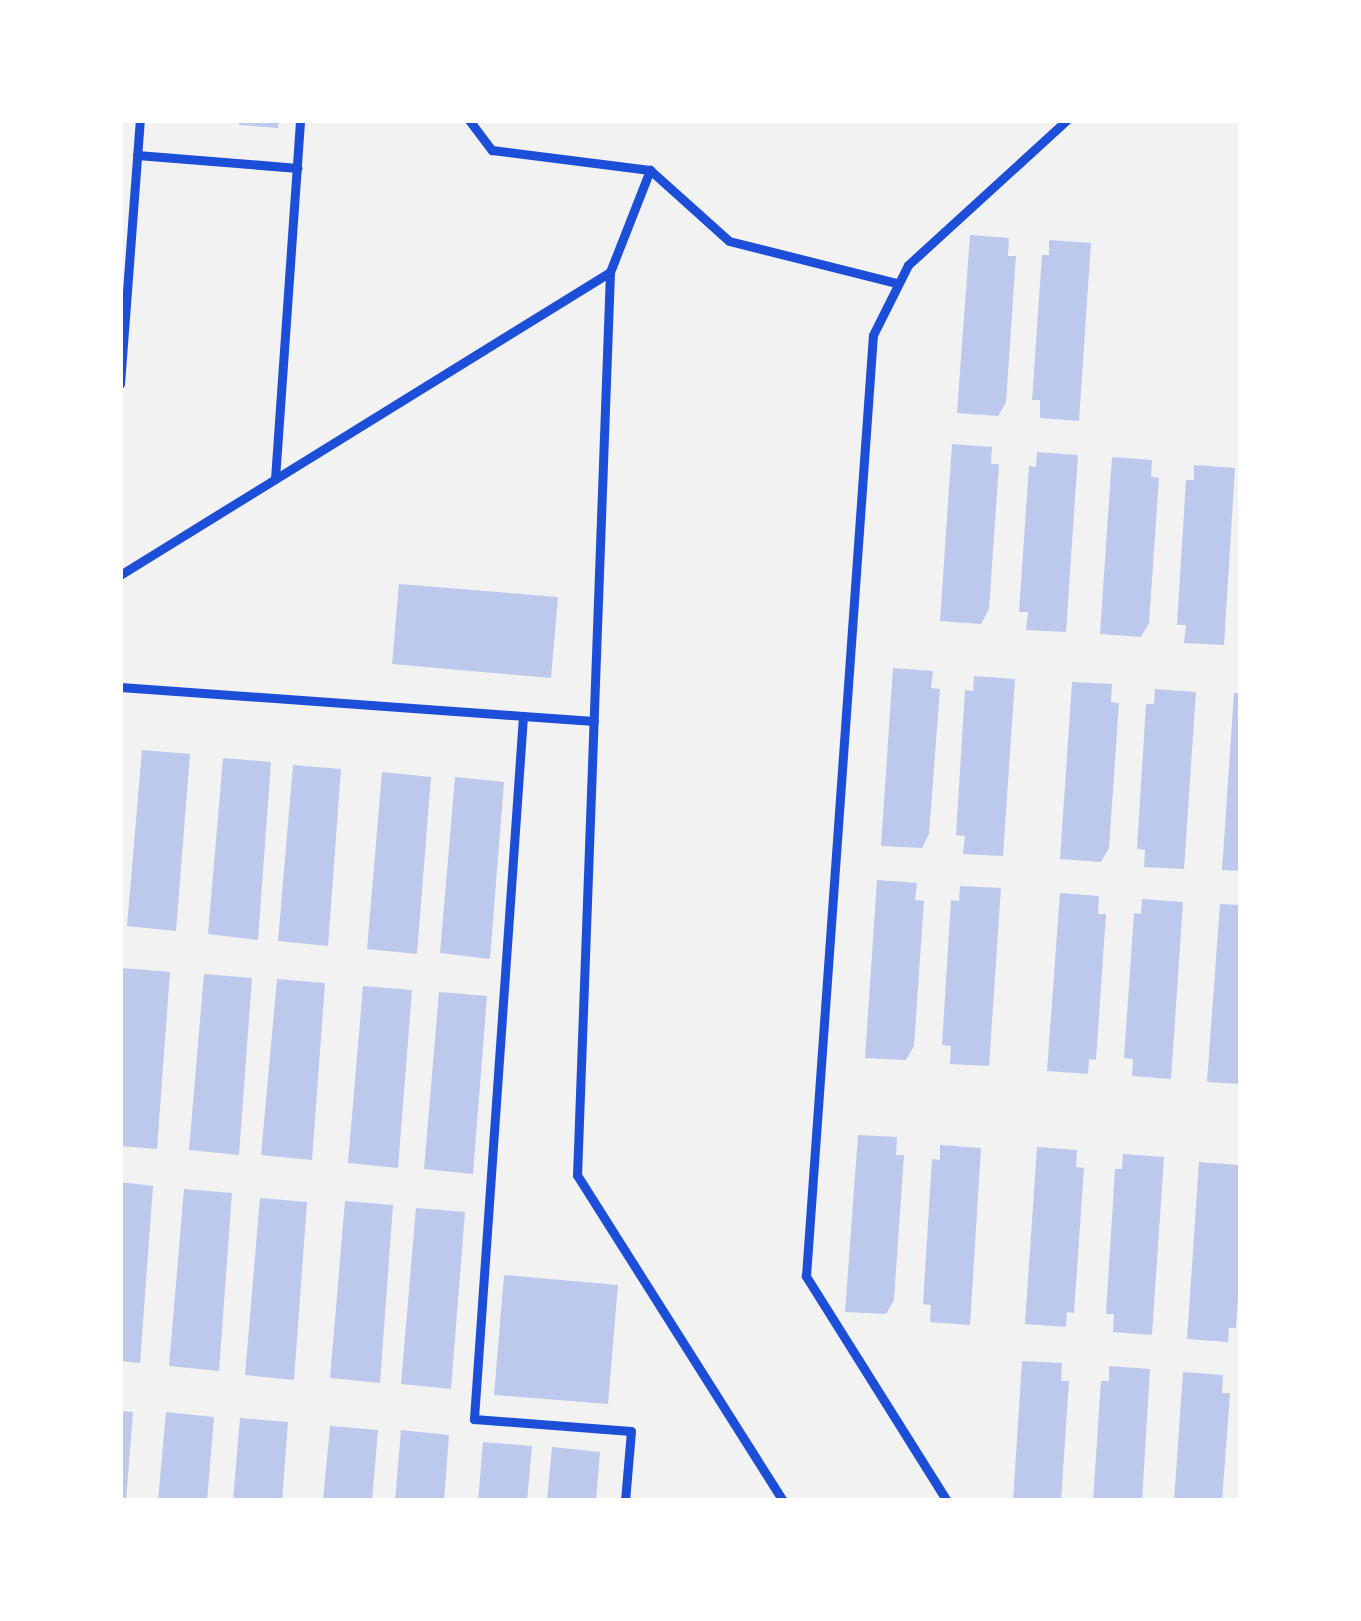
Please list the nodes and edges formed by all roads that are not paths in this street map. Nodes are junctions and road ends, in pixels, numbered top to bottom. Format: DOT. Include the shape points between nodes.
graph roads {
  1 [pos="140,120"];
  2 [pos="300,120"];
  3 [pos="470,120"];
  4 [pos="1067,120"];
  5 [pos="137,155"];
  6 [pos="297,168"];
  7 [pos="650,170"];
  8 [pos="610,272"];
  9 [pos="896,283"];
  10 [pos="120,384"];
  11 [pos="275,479"];
  12 [pos="120,575"];
  13 [pos="120,687"];
  14 [pos="523,716"];
  15 [pos="594,721"];
  16 [pos="626,1501"];
  17 [pos="783,1501"];
  18 [pos="947,1501"];
  1 -- 5 [label="lane"];
  2 -- 6 [label="lane"];
  3 -- 7 [label="lane" via="492,150"];
  4 -- 9 [label="lane"];
  5 -- 6 [label="lane"];
  5 -- 10 [label="lane"];
  6 -- 11 [label="lane"];
  7 -- 8 [label="lane"];
  7 -- 9 [label="lane" via="729,241"];
  8 -- 11 [label="lane"];
  8 -- 15 [label="lane"];
  9 -- 18 [label="lane" via="873,335 806,1276"];
  11 -- 12 [label="lane"];
  13 -- 14 [label="lane"];
  14 -- 15 [label="lane"];
  14 -- 16 [label="lane" via="474,1419 631,1431"];
  15 -- 17 [label="lane" via="577,1174"];
}
